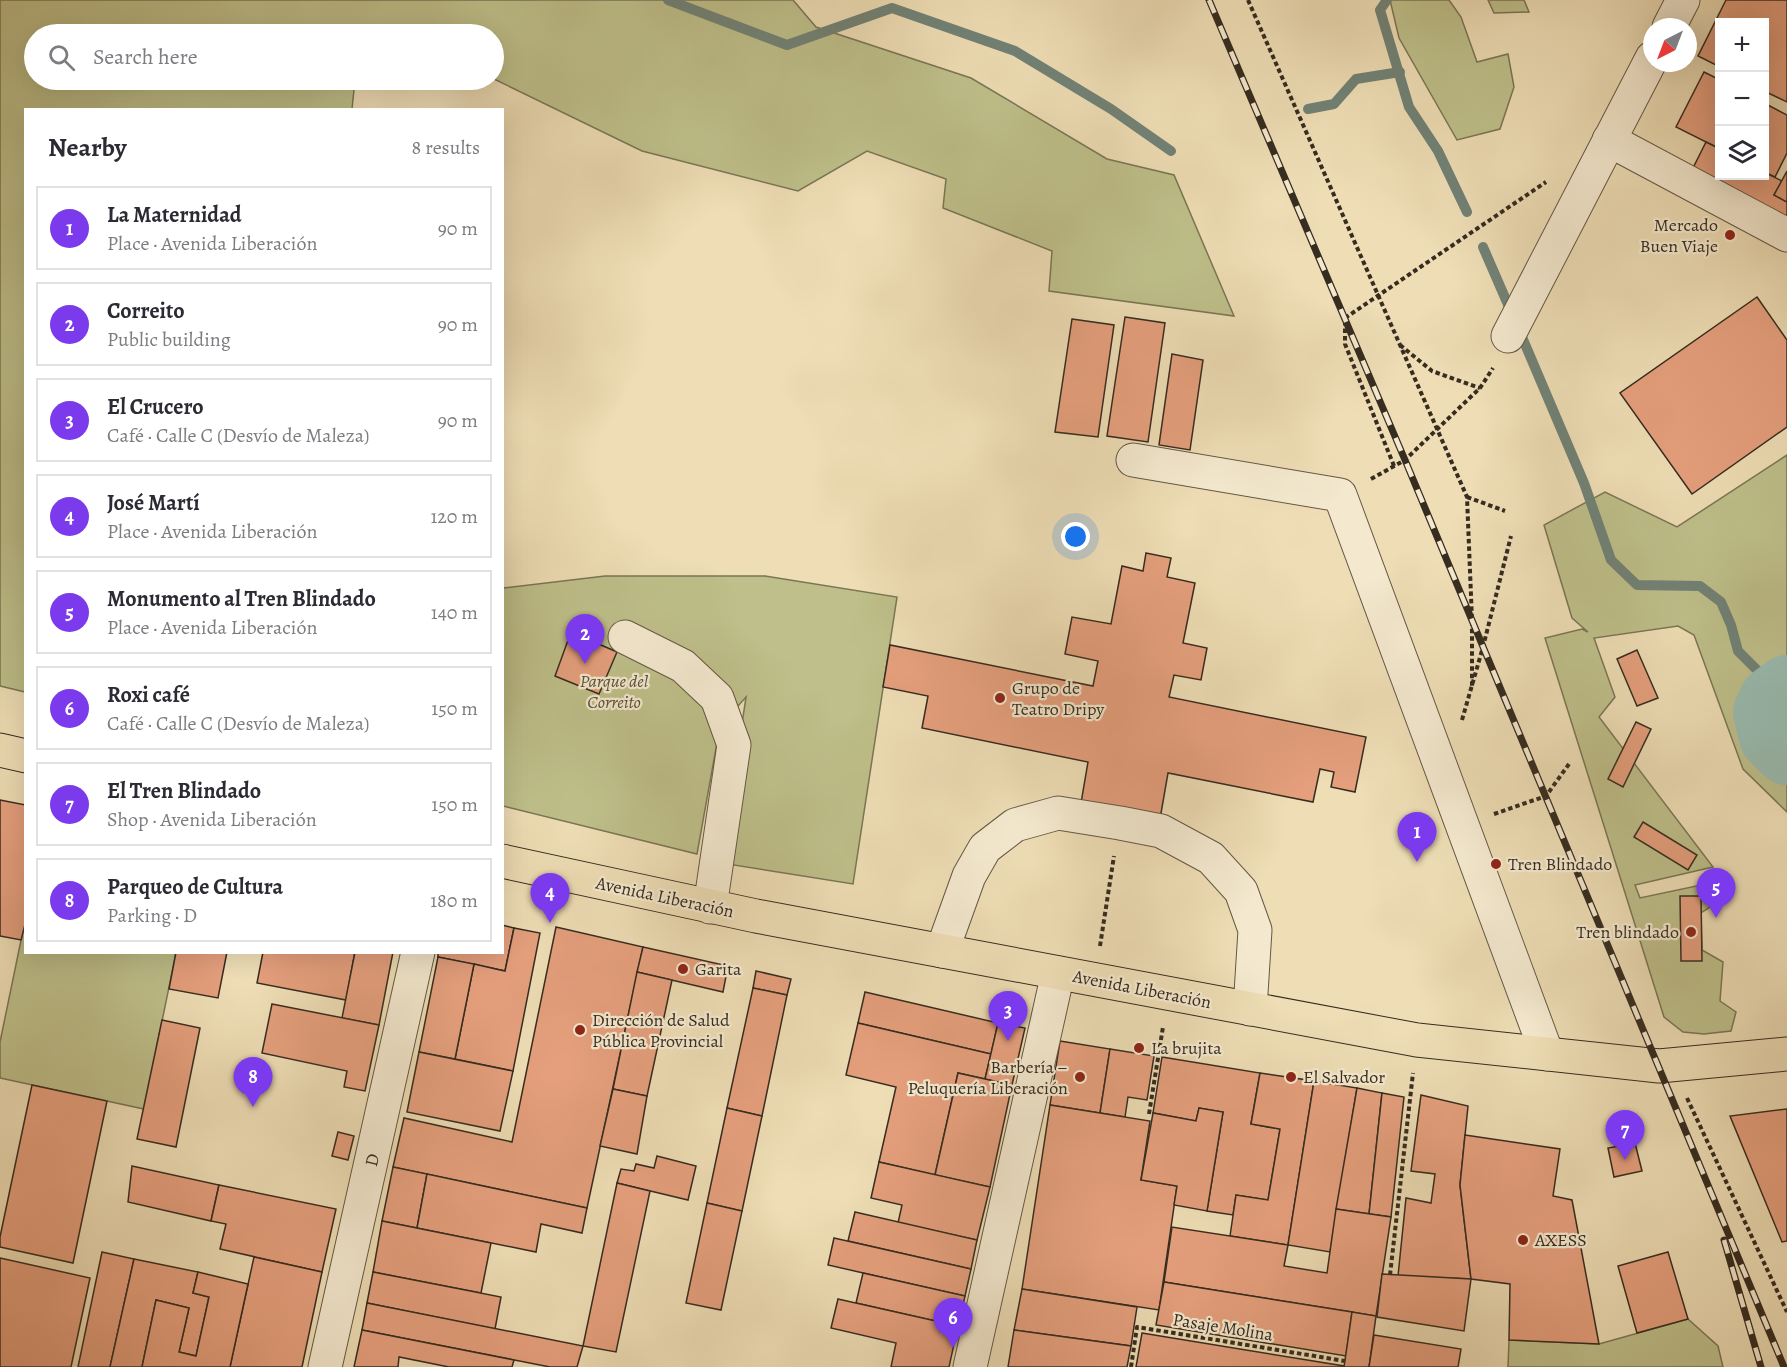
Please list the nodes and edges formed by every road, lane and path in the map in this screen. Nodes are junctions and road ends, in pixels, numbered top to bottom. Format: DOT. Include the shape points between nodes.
graph roads {
  1 [pos="1248,0"];
  2 [pos="1683,0"];
  3 [pos="1674,18"];
  4 [pos="1645,72"];
  5 [pos="1609,140"];
  6 [pos="1551,179"];
  7 [pos="1787,235"];
  8 [pos="1378,295"];
  9 [pos="1508,336"];
  10 [pos="1400,344"];
  11 [pos="1494,368"];
  12 [pos="1480,387"];
  13 [pos="1437,429"];
  14 [pos="1133,460"];
  15 [pos="1394,466"];
  16 [pos="1340,495"];
  17 [pos="1467,497"];
  18 [pos="1505,512"];
  19 [pos="1511,536"];
  20 [pos="626,637"];
  21 [pos="1472,688"];
  22 [pos="1462,722"];
  23 [pos="0,750"];
  24 [pos="24,756"];
  25 [pos="1569,764"];
  26 [pos="1120,823"];
  27 [pos="1462,825"];
  28 [pos="504,861"];
  29 [pos="710,907"];
  30 [pos="942,951"];
  31 [pos="418,954"];
  32 [pos="1059,973"];
  33 [pos="1095,980"];
  34 [pos="1169,994"];
  35 [pos="1250,1009"];
  36 [pos="1417,1040"];
  37 [pos="1547,1054"];
  38 [pos="1787,1054"];
  39 [pos="1671,1065"];
  40 [pos="1149,1114"];
  41 [pos="1390,1275"];
  42 [pos="1787,1312"];
  43 [pos="1345,1361"];
  44 [pos="326,1367"];
  45 [pos="970,1367"];
  46 [pos="1131,1367"];
  1 -- 8 [label="path"];
  2 -- 3 [label="street"];
  4 -- 5 [label="street"];
  5 -- 7 [label="street"];
  5 -- 9 [label="street"];
  6 -- 8 [label="path"];
  8 -- 10 [label="path"];
  8 -- 15 [label="path" via="1345,318 1345,344"];
  10 -- 12 [label="path" via="1432,370"];
  10 -- 13 [label="path"];
  11 -- 12 [label="path"];
  12 -- 13 [label="path"];
  13 -- 15 [label="path"];
  13 -- 17 [label="path"];
  14 -- 16 [label="street"];
  15 -- 16 [label="path"];
  16 -- 27 [label="street"];
  17 -- 18 [label="path"];
  17 -- 21 [label="path"];
  19 -- 21 [label="path"];
  20 -- 29 [label="street" via="683,666 717,698 734,745"];
  21 -- 22 [label="path"];
  23 -- 24 [label="main road"];
  25 -- 27 [label="path" via="1546,796"];
  26 -- 30 [label="street" via="1058,813 1015,825 985,848 969,876"];
  26 -- 33 [label="path"];
  26 -- 35 [label="street" via="1161,831 1210,858 1241,891 1255,930"];
  27 -- 37 [label="street"];
  28 -- 29 [label="main road, Avenida Liberación"];
  29 -- 30 [label="main road, Avenida Liberación"];
  30 -- 32 [label="main road, Avenida Liberación"];
  31 -- 44 [label="street, D"];
  32 -- 33 [label="main road, Avenida Liberación"];
  32 -- 45 [label="street"];
  33 -- 34 [label="main road, Avenida Liberación"];
  34 -- 35 [label="main road, Avenida Liberación"];
  34 -- 40 [label="path"];
  35 -- 36 [label="main road, Avenida Liberación"];
  36 -- 37 [label="main road, Avenida Liberación"];
  36 -- 41 [label="path"];
  37 -- 39 [label="main road, Avenida Liberación"];
  38 -- 39 [label="main road, Avenida Liberación"];
  39 -- 42 [label="path"];
  43 -- 46 [label="path, Pasaje Molina" via="1137,1327"];
}
